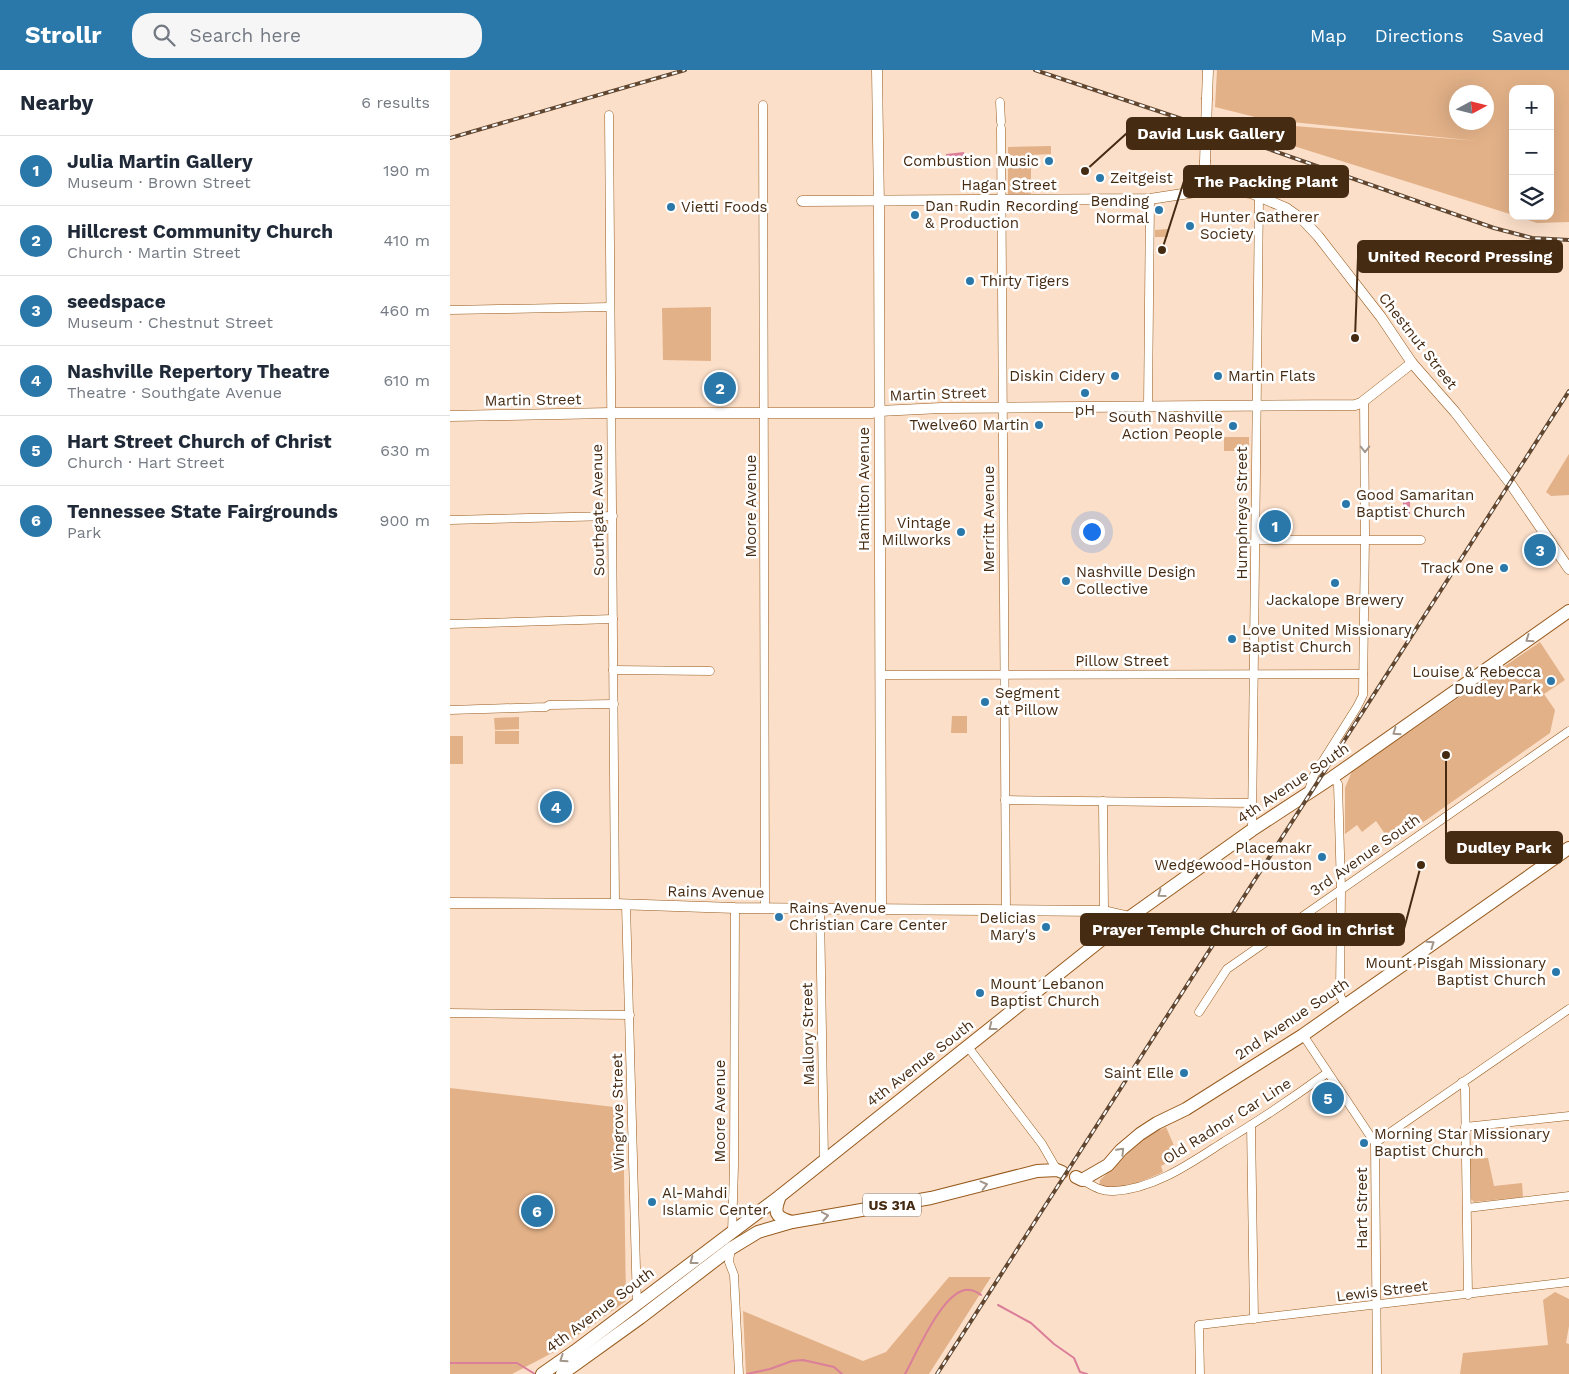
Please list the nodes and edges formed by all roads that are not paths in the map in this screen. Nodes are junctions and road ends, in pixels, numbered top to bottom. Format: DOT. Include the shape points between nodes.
graph roads {
  1 [pos="877,70"];
  2 [pos="1208,70"];
  3 [pos="1000,102"];
  4 [pos="763,106"];
  5 [pos="609,115"];
  6 [pos="1204,190"];
  7 [pos="1259,196"];
  8 [pos="1150,199"];
  9 [pos="1001,200"];
  10 [pos="802,201"];
  11 [pos="879,201"];
  12 [pos="610,307"];
  13 [pos="450,310"];
  14 [pos="1412,363"];
  15 [pos="1364,400"];
  16 [pos="1148,406"];
  17 [pos="1256,406"];
  18 [pos="1003,408"];
  19 [pos="879,411"];
  20 [pos="610,413"];
  21 [pos="764,414"];
  22 [pos="450,416"];
  23 [pos="612,516"];
  24 [pos="450,520"];
  25 [pos="1256,538"];
  26 [pos="1365,540"];
  27 [pos="1421,540"];
  28 [pos="1569,568"];
  29 [pos="1569,611"];
  30 [pos="613,619"];
  31 [pos="450,624"];
  32 [pos="613,670"];
  33 [pos="710,671"];
  34 [pos="1254,674"];
  35 [pos="1363,674"];
  36 [pos="880,675"];
  37 [pos="1004,675"];
  38 [pos="614,704"];
  39 [pos="450,710"];
  40 [pos="1569,731"];
  41 [pos="1332,777"];
  42 [pos="1308,793"];
  43 [pos="1005,800"];
  44 [pos="1103,801"];
  45 [pos="1252,803"];
  46 [pos="1252,830"];
  47 [pos="1569,848"];
  48 [pos="1341,889"];
  49 [pos="450,903"];
  50 [pos="615,904"];
  51 [pos="626,905"];
  52 [pos="735,908"];
  53 [pos="765,908"];
  54 [pos="820,908"];
  55 [pos="881,908"];
  56 [pos="1006,910"];
  57 [pos="1104,911"];
  58 [pos="1130,917"];
  59 [pos="1345,1004"];
  60 [pos="1569,1009"];
  61 [pos="1199,1012"];
  62 [pos="450,1013"];
  63 [pos="630,1015"];
  64 [pos="1303,1035"];
  65 [pos="968,1046"];
  66 [pos="1327,1073"];
  67 [pos="1462,1082"];
  68 [pos="1569,1116"];
  69 [pos="1250,1125"];
  70 [pos="1465,1127"];
  71 [pos="1376,1143"];
  72 [pos="824,1160"];
  73 [pos="1059,1171"];
  74 [pos="1079,1179"];
  75 [pos="780,1196"];
  76 [pos="1569,1196"];
  77 [pos="1467,1208"];
  78 [pos="792,1222"];
  79 [pos="732,1232"];
  80 [pos="730,1249"];
  81 [pos="1569,1282"];
  82 [pos="1468,1295"];
  83 [pos="636,1303"];
  84 [pos="1377,1306"];
  85 [pos="640,1318"];
  86 [pos="1254,1319"];
  87 [pos="545,1372"];
  88 [pos="739,1373"];
  89 [pos="562,1374"];
  90 [pos="1200,1374"];
  91 [pos="1378,1374"];
  1 -- 11 [label="street, Hamilton Avenue"];
  2 -- 6 [label="street, bridge"];
  3 -- 9 [label="street, Merritt Avenue"];
  4 -- 21 [label="street, Moore Avenue"];
  5 -- 12 [label="street, Southgate Avenue"];
  6 -- 7 [label="street, Chestnut Street" via="1238,191"];
  6 -- 8 [label="street, Hagan Street"];
  7 -- 14 [label="street, Chestnut Street" via="1286,208 1318,236"];
  7 -- 17 [label="street, Humphreys Street"];
  8 -- 9 [label="street, Hagan Street"];
  8 -- 16 [label="street"];
  9 -- 11 [label="street, Hagan Street"];
  9 -- 18 [label="street, Merritt Avenue"];
  10 -- 11 [label="street, Hagan Street"];
  11 -- 19 [label="street, Hamilton Avenue"];
  12 -- 13 [label="street"];
  12 -- 20 [label="street, Southgate Avenue"];
  14 -- 15 [label="street, Martin Street"];
  14 -- 28 [label="street, Chestnut Street" via="1510,482"];
  15 -- 17 [label="street, Martin Street" via="1355,405"];
  15 -- 26 [label="street, one-way"];
  16 -- 17 [label="street, Martin Street"];
  16 -- 18 [label="street, Martin Street"];
  17 -- 25 [label="street, Humphreys Street"];
  18 -- 19 [label="street, Martin Street"];
  18 -- 37 [label="street, Merritt Avenue"];
  19 -- 21 [label="street, Martin Street"];
  19 -- 36 [label="street, Hamilton Avenue"];
  20 -- 21 [label="street, Martin Street"];
  20 -- 22 [label="street, Martin Street"];
  20 -- 23 [label="street, Southgate Avenue"];
  21 -- 53 [label="street, Moore Avenue"];
  23 -- 24 [label="street"];
  23 -- 30 [label="street, Southgate Avenue"];
  25 -- 26 [label="street"];
  25 -- 34 [label="street, Humphreys Street"];
  26 -- 27 [label="street"];
  26 -- 35 [label="street"];
  29 -- 41 [label="main road, 4th Avenue South, one-way"];
  30 -- 31 [label="street"];
  30 -- 32 [label="street, Southgate Avenue"];
  32 -- 33 [label="street"];
  32 -- 38 [label="street, Southgate Avenue"];
  34 -- 35 [label="street, Pillow Street"];
  34 -- 37 [label="street, Pillow Street"];
  34 -- 45 [label="street, Humphreys Street"];
  35 -- 42 [label="street" via="1363,695 1314,775"];
  36 -- 37 [label="street, Pillow Street"];
  36 -- 55 [label="street, Hamilton Avenue"];
  37 -- 43 [label="street, Merritt Avenue"];
  38 -- 39 [label="street"];
  38 -- 50 [label="street, Southgate Avenue"];
  40 -- 48 [label="street, 3rd Avenue South"];
  41 -- 42 [label="main road, 4th Avenue South"];
  41 -- 48 [label="street" via="1338,784"];
  42 -- 46 [label="main road, 4th Avenue South"];
  43 -- 44 [label="street"];
  43 -- 56 [label="street, Merritt Avenue"];
  44 -- 45 [label="street"];
  44 -- 57 [label="street"];
  45 -- 46 [label="street, Humphreys Street"];
  46 -- 58 [label="main road, 4th Avenue South, one-way"];
  59 -- 47 [label="main road, 2nd Avenue South, one-way"];
  48 -- 59 [label="street" via="1340,996"];
  48 -- 61 [label="street, 3rd Avenue South" via="1227,969"];
  49 -- 50 [label="street, Rains Avenue"];
  50 -- 51 [label="street, Rains Avenue"];
  51 -- 52 [label="street, Rains Avenue"];
  51 -- 63 [label="street, Wingrove Street"];
  52 -- 53 [label="street, Rains Avenue"];
  52 -- 79 [label="street, Moore Avenue"];
  53 -- 54 [label="street, Rains Avenue"];
  54 -- 55 [label="street, Rains Avenue"];
  54 -- 72 [label="street, Mallory Street"];
  55 -- 56 [label="street, Rains Avenue"];
  56 -- 57 [label="street, Rains Avenue"];
  57 -- 58 [label="street, Rains Avenue"];
  58 -- 65 [label="main road, 4th Avenue South, one-way"];
  59 -- 64 [label="main road, 2nd Avenue South"];
  60 -- 67 [label="street"];
  62 -- 63 [label="street"];
  63 -- 83 [label="street, Wingrove Street"];
  64 -- 66 [label="street"];
  74 -- 64 [label="main road, 2nd Avenue South, one-way" via="1108,1165 1121,1150 1157,1123 1186,1109"];
  65 -- 72 [label="main road, 4th Avenue South"];
  65 -- 73 [label="street"];
  66 -- 69 [label="street, Old Radnor Car Line"];
  66 -- 71 [label="street"];
  67 -- 70 [label="street" via="1465,1088"];
  67 -- 71 [label="street"];
  68 -- 70 [label="street"];
  69 -- 74 [label="street, Old Radnor Car Line" via="1181,1169 1137,1187 1101,1191"];
  69 -- 86 [label="street"];
  70 -- 77 [label="street"];
  71 -- 84 [label="street, Hart Street"];
  72 -- 75 [label="main road, 4th Avenue South"];
  78 -- 73 [label="main road, US 31A, one-way" via="931,1198 1038,1172"];
  75 -- 78 [label="main road" via="776,1213 783,1220"];
  75 -- 79 [label="main road, 4th Avenue South"];
  76 -- 77 [label="street"];
  77 -- 82 [label="street"];
  78 -- 80 [label="main road, US 31A" via="758,1232"];
  79 -- 80 [label="street, Moore Avenue"];
  79 -- 83 [label="main road, 4th Avenue South, one-way"];
  80 -- 85 [label="main road, 4th Avenue South / US 31A"];
  80 -- 88 [label="street, Moore Avenue"];
  81 -- 82 [label="street, Lewis Street"];
  82 -- 84 [label="street, Lewis Street"];
  83 -- 85 [label="street, Wingrove Street"];
  83 -- 87 [label="main road, 4th Avenue South, one-way"];
  84 -- 86 [label="street, Lewis Street"];
  84 -- 91 [label="street, Hart Street"];
  85 -- 89 [label="main road, 4th Avenue South / US 31A"];
  86 -- 90 [label="street, Lewis Street" via="1199,1325"];
}
